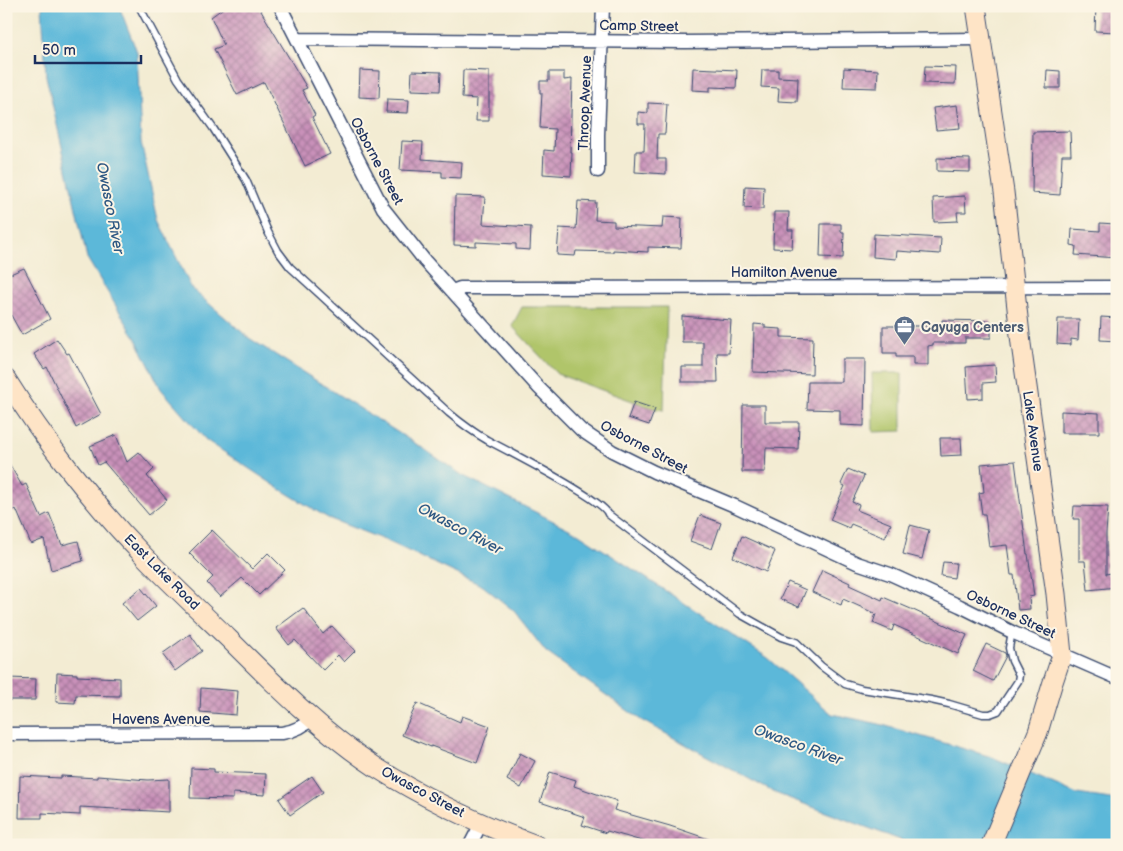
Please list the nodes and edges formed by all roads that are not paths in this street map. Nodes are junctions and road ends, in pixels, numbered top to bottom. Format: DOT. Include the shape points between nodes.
graph roads {
  1 [pos="139,6"];
  2 [pos="280,6"];
  3 [pos="603,6"];
  4 [pos="976,6"];
  5 [pos="297,39"];
  6 [pos="980,39"];
  7 [pos="602,40"];
  8 [pos="598,171"];
  9 [pos="1015,287"];
  10 [pos="1117,287"];
  11 [pos="452,291"];
  12 [pos="6,379"];
  13 [pos="14,406"];
  14 [pos="1014,633"];
  15 [pos="1062,655"];
  16 [pos="1117,678"];
  17 [pos="315,721"];
  18 [pos="6,734"];
  19 [pos="482,822"];
  20 [pos="470,845"];
  21 [pos="536,845"];
  22 [pos="991,845"];
  1 -- 14 [label="lane" via="178,79 246,180 268,232 284,259 322,298 466,427 596,502 740,614 796,642 844,684 990,714 998,711 1018,681 1009,648"];
  2 -- 5 [label="street, Osborne Street"];
  3 -- 7 [label="street, Throop Avenue"];
  4 -- 6 [label="street, Lake Avenue"];
  5 -- 7 [label="street, Camp Street"];
  5 -- 11 [label="street, Osborne Street" via="383,208"];
  6 -- 7 [label="street, Camp Street"];
  6 -- 9 [label="street, Lake Avenue"];
  7 -- 8 [label="street, Throop Avenue"];
  9 -- 10 [label="street, Hamilton Avenue"];
  9 -- 11 [label="street, Hamilton Avenue" via="460,288"];
  9 -- 15 [label="street, Lake Avenue"];
  11 -- 14 [label="street, Osborne Street" via="571,421 612,450 654,472 890,574"];
  12 -- 13 [label="street, East Lake Road"];
  13 -- 17 [label="street, East Lake Road" via="145,557"];
  14 -- 15 [label="street, Osborne Street"];
  15 -- 16 [label="street, Osborne Street"];
  15 -- 22 [label="street, Lake Avenue" via="1038,732"];
  17 -- 18 [label="street, Havens Avenue" via="282,733"];
  17 -- 19 [label="street, Owasco Street" via="350,750 403,784"];
  19 -- 20 [label="street"];
  19 -- 21 [label="street, Owasco Street"];
}
